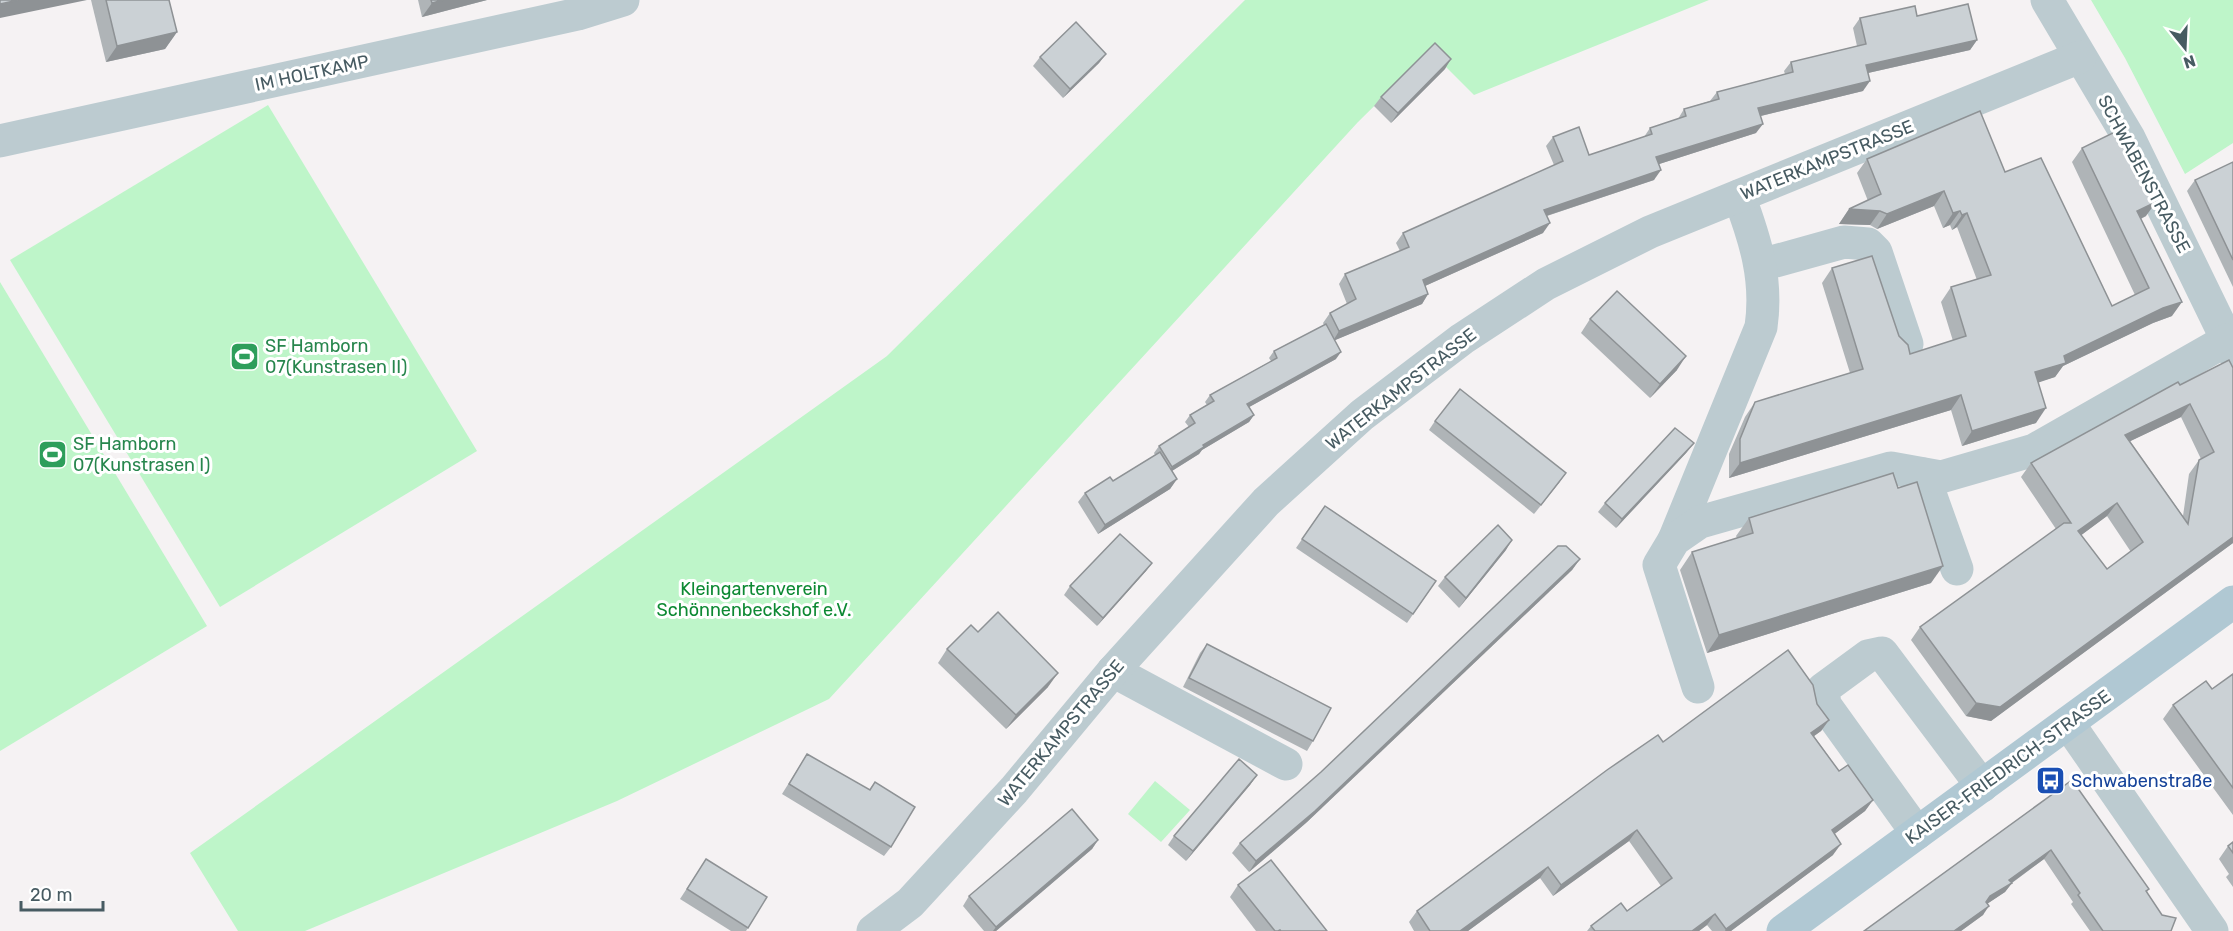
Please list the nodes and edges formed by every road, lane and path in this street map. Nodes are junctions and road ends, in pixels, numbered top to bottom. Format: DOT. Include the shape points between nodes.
graph roads {
  1 [pos="622,0"];
  2 [pos="2047,0"];
  3 [pos="2080,57"];
  4 [pos="0,141"];
  5 [pos="1739,196"];
  6 [pos="1761,265"];
  7 [pos="1907,344"];
  8 [pos="2230,346"];
  9 [pos="1923,474"];
  10 [pos="1674,540"];
  11 [pos="1957,569"];
  12 [pos="2233,602"];
  13 [pos="1113,671"];
  14 [pos="1698,687"];
  15 [pos="2068,723"];
  16 [pos="1286,764"];
  17 [pos="1982,786"];
  18 [pos="1917,833"];
  19 [pos="873,931"];
  20 [pos="1783,931"];
  21 [pos="2212,931"];
  1 -- 4 [label="street, IM HOLTKAMP" via="578,14"];
  2 -- 3 [label="street, SCHWABENSTRASSE"];
  3 -- 5 [label="street, WATERKAMPSTRASSE"];
  3 -- 8 [label="street, SCHWABENSTRASSE" via="2129,138"];
  5 -- 6 [label="street"];
  5 -- 13 [label="street, WATERKAMPSTRASSE" via="1650,232 1546,284 1462,339 1362,415 1266,502"];
  6 -- 7 [label="street" via="1844,243 1868,243 1876,252"];
  6 -- 10 [label="street" via="1761,327"];
  8 -- 9 [label="street" via="2034,450 1941,477"];
  9 -- 10 [label="street" via="1891,468 1700,522"];
  9 -- 11 [label="street"];
  10 -- 14 [label="street" via="1659,565"];
  12 -- 15 [label="main road, KAISER-FRIEDRICH-STRASSE"];
  13 -- 16 [label="street"];
  13 -- 19 [label="street, WATERKAMPSTRASSE" via="998,808 910,903"];
  15 -- 17 [label="main road, KAISER-FRIEDRICH-STRASSE"];
  15 -- 21 [label="street"];
  17 -- 18 [label="main road, KAISER-FRIEDRICH-STRASSE"];
  17 -- 18 [label="street" via="1882,653 1868,656 1823,689 1825,705"];
  18 -- 20 [label="main road, KAISER-FRIEDRICH-STRASSE"];
}
